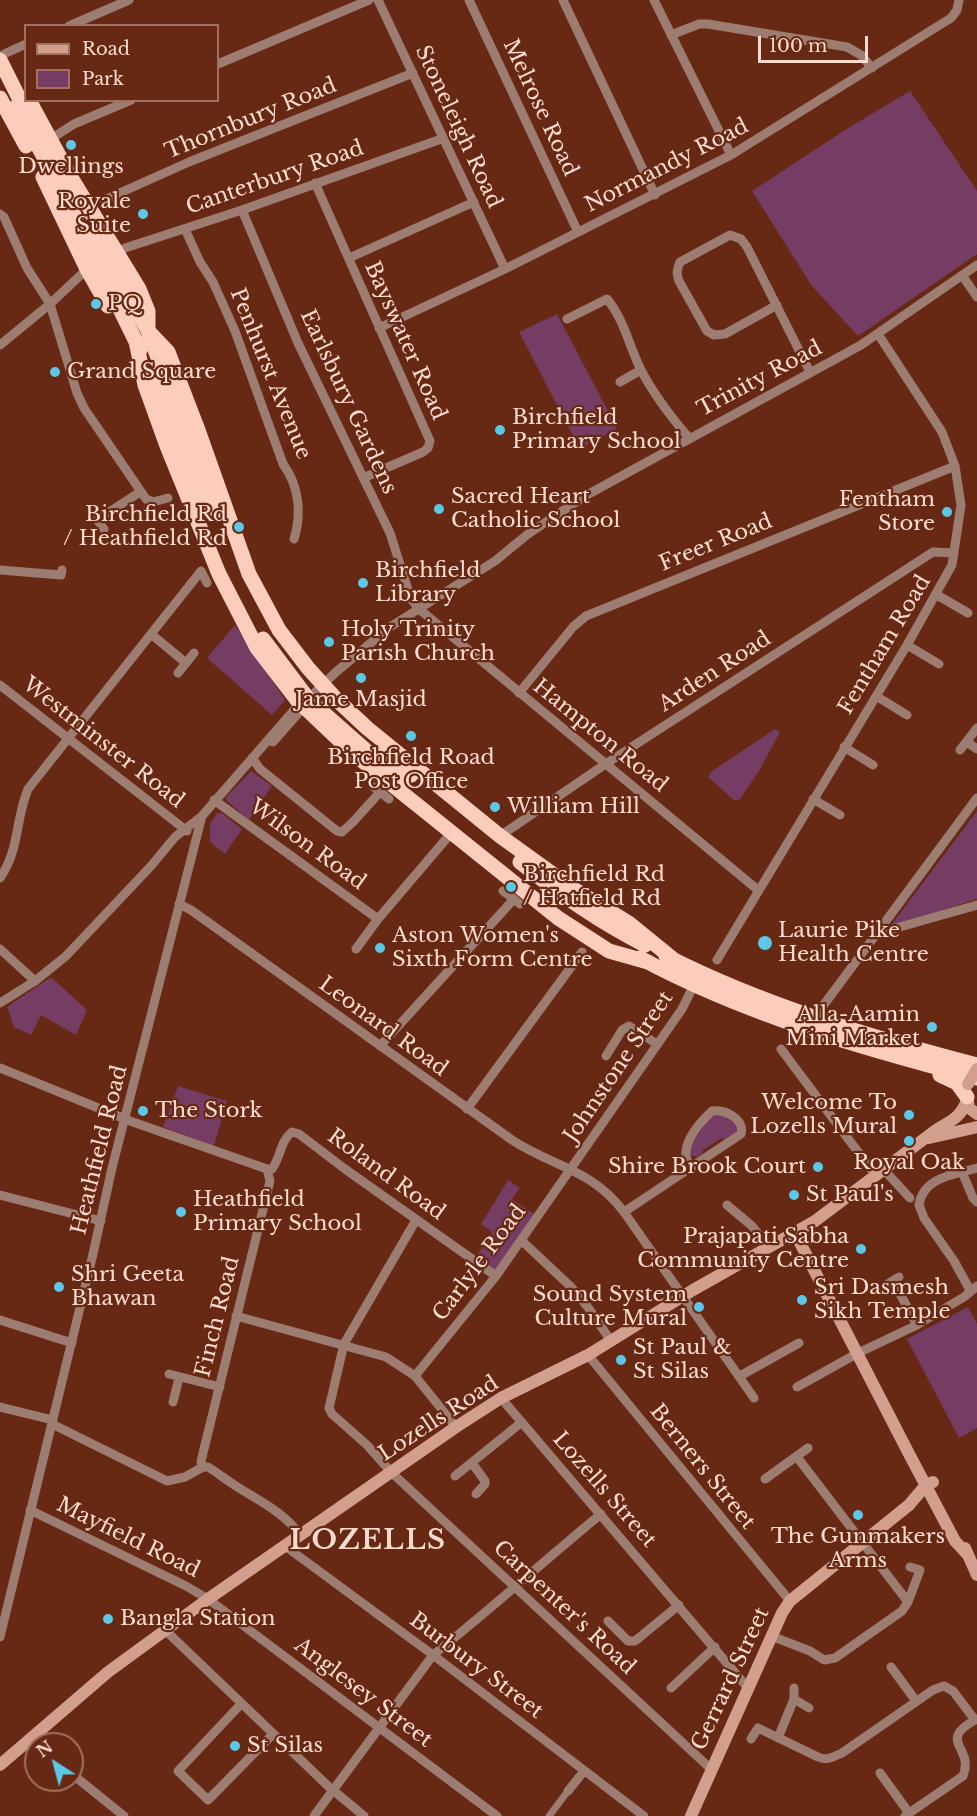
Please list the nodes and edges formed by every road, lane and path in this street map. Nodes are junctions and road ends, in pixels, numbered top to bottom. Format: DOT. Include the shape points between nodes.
graph roads {
  1 [pos="129,0"];
  2 [pos="369,0"];
  3 [pos="378,0"];
  4 [pos="469,0"];
  5 [pos="563,0"];
  6 [pos="654,0"];
  7 [pos="958,5"];
  8 [pos="74,24"];
  9 [pos="671,35"];
  10 [pos="24,45"];
  11 [pos="1,53"];
  12 [pos="219,64"];
  13 [pos="872,68"];
  14 [pos="413,72"];
  15 [pos="0,74"];
  16 [pos="24,92"];
  17 [pos="0,98"];
  18 [pos="30,102"];
  19 [pos="126,102"];
  20 [pos="444,138"];
  21 [pos="49,140"];
  22 [pos="731,155"];
  23 [pos="315,183"];
  24 [pos="655,195"];
  25 [pos="104,200"];
  26 [pos="474,202"];
  27 [pos="242,210"];
  28 [pos="0,214"];
  29 [pos="184,229"];
  30 [pos="578,232"];
  31 [pos="118,253"];
  32 [pos="349,258"];
  33 [pos="977,265"];
  34 [pos="87,269"];
  35 [pos="505,269"];
  36 [pos="962,275"];
  37 [pos="977,297"];
  38 [pos="50,304"];
  39 [pos="777,305"];
  40 [pos="567,319"];
  41 [pos="379,328"];
  42 [pos="878,334"];
  43 [pos="139,336"];
  44 [pos="0,345"];
  45 [pos="641,370"];
  46 [pos="810,372"];
  47 [pos="620,382"];
  48 [pos="688,438"];
  49 [pos="955,466"];
  50 [pos="363,478"];
  51 [pos="140,492"];
  52 [pos="168,498"];
  53 [pos="104,529"];
  54 [pos="294,539"];
  55 [pos="954,553"];
  56 [pos="0,570"];
  57 [pos="62,570"];
  58 [pos="207,583"];
  59 [pos="936,595"];
  60 [pos="419,609"];
  61 [pos="968,613"];
  62 [pos="151,634"];
  63 [pos="271,634"];
  64 [pos="908,645"];
  65 [pos="194,653"];
  66 [pos="186,663"];
  67 [pos="939,664"];
  68 [pos="178,673"];
  69 [pos="0,685"];
  70 [pos="320,687"];
  71 [pos="519,693"];
  72 [pos="876,696"];
  73 [pos="304,703"];
  74 [pos="907,715"];
  75 [pos="977,728"];
  76 [pos="333,735"];
  77 [pos="67,738"];
  78 [pos="967,742"];
  79 [pos="844,747"];
  80 [pos="977,749"];
  81 [pos="960,750"];
  82 [pos="252,759"];
  83 [pos="607,763"];
  84 [pos="873,765"];
  85 [pos="408,780"];
  86 [pos="977,798"];
  87 [pos="389,799"];
  88 [pos="813,799"];
  89 [pos="214,800"];
  90 [pos="840,815"];
  91 [pos="202,816"];
  92 [pos="186,828"];
  93 [pos="452,832"];
  94 [pos="500,836"];
  95 [pos="194,844"];
  96 [pos="0,878"];
  97 [pos="758,890"];
  98 [pos="503,891"];
  99 [pos="179,904"];
  100 [pos="977,905"];
  101 [pos="378,919"];
  102 [pos="875,934"];
  103 [pos="0,949"];
  104 [pos="356,949"];
  105 [pos="582,952"];
  106 [pos="673,959"];
  107 [pos="717,960"];
  108 [pos="648,962"];
  109 [pos="693,968"];
  110 [pos="34,981"];
  111 [pos="694,985"];
  112 [pos="0,1003"];
  113 [pos="820,1010"];
  114 [pos="657,1044"];
  115 [pos="380,1046"];
  116 [pos="781,1049"];
  117 [pos="798,1053"];
  118 [pos="606,1056"];
  119 [pos="977,1057"];
  120 [pos="789,1059"];
  121 [pos="977,1067"];
  122 [pos="0,1068"];
  123 [pos="970,1090"];
  124 [pos="467,1109"];
  125 [pos="977,1114"];
  126 [pos="125,1119"];
  127 [pos="977,1126"];
  128 [pos="922,1140"];
  129 [pos="691,1167"];
  130 [pos="977,1168"];
  131 [pos="267,1169"];
  132 [pos="572,1169"];
  133 [pos="962,1172"];
  134 [pos="880,1173"];
  135 [pos="0,1195"];
  136 [pos="910,1198"];
  137 [pos="977,1202"];
  138 [pos="727,1205"];
  139 [pos="624,1212"];
  140 [pos="740,1218"];
  141 [pos="416,1220"];
  142 [pos="101,1221"];
  143 [pos="732,1226"];
  144 [pos="795,1233"];
  145 [pos="521,1240"];
  146 [pos="769,1247"];
  147 [pos="496,1276"];
  148 [pos="893,1281"];
  149 [pos="974,1288"];
  150 [pos="682,1296"];
  151 [pos="236,1316"];
  152 [pos="0,1320"];
  153 [pos="916,1325"];
  154 [pos="611,1341"];
  155 [pos="72,1343"];
  156 [pos="799,1343"];
  157 [pos="344,1344"];
  158 [pos="858,1353"];
  159 [pos="588,1355"];
  160 [pos="169,1374"];
  161 [pos="416,1376"];
  162 [pos="740,1376"];
  163 [pos="179,1378"];
  164 [pos="220,1387"];
  165 [pos="807,1394"];
  166 [pos="501,1398"];
  167 [pos="754,1398"];
  168 [pos="173,1402"];
  169 [pos="0,1407"];
  170 [pos="52,1422"];
  171 [pos="522,1422"];
  172 [pos="456,1427"];
  173 [pos="808,1448"];
  174 [pos="797,1456"];
  175 [pos="472,1463"];
  176 [pos="203,1467"];
  177 [pos="392,1473"];
  178 [pos="455,1476"];
  179 [pos="765,1479"];
  180 [pos="930,1486"];
  181 [pos="476,1494"];
  182 [pos="30,1510"];
  183 [pos="602,1514"];
  184 [pos="300,1535"];
  185 [pos="863,1544"];
  186 [pos="285,1546"];
  187 [pos="910,1567"];
  188 [pos="977,1575"];
  189 [pos="514,1586"];
  190 [pos="208,1599"];
  191 [pos="790,1601"];
  192 [pos="909,1602"];
  193 [pos="679,1605"];
  194 [pos="608,1621"];
  195 [pos="165,1630"];
  196 [pos="0,1636"];
  197 [pos="771,1636"];
  198 [pos="715,1647"];
  199 [pos="433,1655"];
  200 [pos="891,1666"];
  201 [pos="671,1688"];
  202 [pos="748,1688"];
  203 [pos="794,1688"];
  204 [pos="794,1699"];
  205 [pos="916,1701"];
  206 [pos="241,1704"];
  207 [pos="809,1708"];
  208 [pos="976,1719"];
  209 [pos="379,1726"];
  210 [pos="44,1732"];
  211 [pos="273,1734"];
  212 [pos="778,1738"];
  213 [pos="751,1739"];
  214 [pos="24,1748"];
  215 [pos="0,1765"];
  216 [pos="711,1769"];
  217 [pos="584,1771"];
  218 [pos="880,1773"];
  219 [pos="84,1784"];
  220 [pos="333,1790"];
  221 [pos="568,1791"];
  222 [pos="907,1815"];
  223 [pos="124,1816"];
  224 [pos="314,1816"];
  225 [pos="364,1816"];
  226 [pos="497,1816"];
  227 [pos="549,1816"];
  228 [pos="644,1816"];
  229 [pos="691,1816"];
  1 -- 8 [label="street"];
  2 -- 12 [label="street"];
  3 -- 14 [label="street, Stoneleigh Road"];
  4 -- 30 [label="street, Melrose Road"];
  5 -- 24 [label="street"];
  6 -- 9 [label="street"];
  7 -- 13 [label="street, Normandy Road" via="951,18"];
  9 -- 13 [label="street" via="708,24 836,45 855,50"];
  9 -- 22 [label="street"];
  10 -- 11 [label="street"];
  11 -- 16 [label="highway"];
  11 -- 43 [label="highway" via="36,132 106,252"];
  13 -- 22 [label="street, Normandy Road"];
  14 -- 20 [label="street, Stoneleigh Road"];
  14 -- 25 [label="street, Thornbury Road"];
  15 -- 43 [label="highway"];
  17 -- 34 [label="highway"];
  18 -- 21 [label="highway"];
  19 -- 21 [label="street" via="74,124"];
  20 -- 23 [label="street, Canterbury Road"];
  20 -- 26 [label="street, Stoneleigh Road"];
  21 -- 31 [label="highway"];
  22 -- 24 [label="street, Normandy Road"];
  23 -- 27 [label="street, Canterbury Road"];
  23 -- 32 [label="street, Bayswater Road"];
  24 -- 30 [label="street, Normandy Road"];
  26 -- 32 [label="street"];
  26 -- 35 [label="street, Stoneleigh Road"];
  27 -- 29 [label="street, Canterbury Road"];
  27 -- 50 [label="street, Earlsbury Gardens" via="298,343"];
  28 -- 38 [label="street"];
  29 -- 31 [label="street, Canterbury Road"];
  29 -- 54 [label="street, Penhurst Avenue" via="235,330 277,449 297,490"];
  30 -- 35 [label="street, Normandy Road"];
  31 -- 43 [label="highway" via="148,311"];
  32 -- 41 [label="street, Bayswater Road"];
  33 -- 36 [label="street, Trinity Road"];
  34 -- 38 [label="street"];
  34 -- 43 [label="highway" via="115,318"];
  35 -- 41 [label="street, Normandy Road"];
  36 -- 37 [label="street"];
  36 -- 42 [label="street, Trinity Road"];
  38 -- 44 [label="street"];
  38 -- 51 [label="street" via="80,401"];
  39 -- 39 [label="street" via="747,247 736,236 730,235 680,262 676,274 707,331 714,335 725,334"];
  39 -- 46 [label="street"];
  40 -- 45 [label="street" via="611,296"];
  41 -- 50 [label="street, Bayswater Road" via="430,441 423,452"];
  42 -- 46 [label="street, Trinity Road"];
  42 -- 49 [label="street, Fentham Road" via="942,432"];
  43 -- 63 [label="highway" via="230,576"];
  43 -- 63 [label="highway" via="168,352"];
  43 -- 73 [label="highway" via="148,395 219,574 257,648"];
  45 -- 47 [label="street"];
  45 -- 48 [label="street"];
  46 -- 48 [label="street, Trinity Road"];
  48 -- 60 [label="street, Trinity Road" via="585,496 495,561"];
  49 -- 55 [label="street, Fentham Road" via="961,505"];
  49 -- 71 [label="street, Freer Road" via="586,616"];
  50 -- 60 [label="street, Earlsbury Gardens" via="390,532 411,599"];
  51 -- 52 [label="street" via="153,502"];
  51 -- 53 [label="street" via="97,520"];
  55 -- 59 [label="street, Fentham Road"];
  55 -- 83 [label="street, Arden Road" via="933,552"];
  56 -- 57 [label="street" via="61,575"];
  58 -- 62 [label="street" via="201,571"];
  59 -- 61 [label="street"];
  59 -- 64 [label="street, Fentham Road"];
  60 -- 70 [label="street, Trinity Road" via="390,627"];
  60 -- 71 [label="street, Hampton Road"];
  62 -- 66 [label="street"];
  62 -- 77 [label="street"];
  63 -- 70 [label="highway"];
  63 -- 73 [label="highway" via="285,671"];
  63 -- 85 [label="highway, bridge" via="309,700"];
  64 -- 67 [label="street"];
  64 -- 72 [label="street, Fentham Road"];
  65 -- 66 [label="street"];
  66 -- 68 [label="street"];
  69 -- 77 [label="street, Westminster Road"];
  70 -- 73 [label="street, Trinity Road"];
  70 -- 76 [label="highway" via="328,701"];
  70 -- 94 [label="highway"];
  71 -- 83 [label="street, Hampton Road"];
  72 -- 74 [label="street"];
  72 -- 79 [label="street, Fentham Road"];
  73 -- 76 [label="highway"];
  73 -- 82 [label="street, Heathfield Road" via="290,724"];
  75 -- 78 [label="street"];
  76 -- 93 [label="highway"];
  77 -- 92 [label="street, Westminster Road"];
  77 -- 96 [label="street" via="28,789 13,854"];
  78 -- 80 [label="street"];
  78 -- 81 [label="street"];
  79 -- 84 [label="street"];
  79 -- 88 [label="street, Fentham Road"];
  82 -- 87 [label="street" via="338,831 346,830 377,789"];
  82 -- 89 [label="street, Heathfield Road"];
  83 -- 94 [label="street, Arden Road"];
  83 -- 97 [label="street, Hampton Road"];
  85 -- 106 [label="highway" via="608,926"];
  85 -- 108 [label="highway" via="487,854 565,913"];
  86 -- 102 [label="street"];
  88 -- 90 [label="street"];
  88 -- 97 [label="street, Fentham Road"];
  89 -- 91 [label="street, Heathfield Road"];
  89 -- 101 [label="street, Wilson Road"];
  91 -- 92 [label="street, Westminster Road"];
  91 -- 95 [label="street, Heathfield Road"];
  92 -- 95 [label="street, Westminster Road"];
  92 -- 110 [label="street" via="172,848 66,956"];
  93 -- 101 [label="street"];
  93 -- 108 [label="highway" via="558,918 609,951"];
  94 -- 106 [label="highway" via="630,924"];
  95 -- 99 [label="street, Heathfield Road"];
  97 -- 107 [label="street, Fentham Road"];
  98 -- 115 [label="street" via="517,901"];
  99 -- 115 [label="street, Leonard Road"];
  99 -- 126 [label="street, Heathfield Road"];
  100 -- 102 [label="street"];
  101 -- 104 [label="street"];
  102 -- 113 [label="street"];
  103 -- 110 [label="street"];
  105 -- 124 [label="street"];
  106 -- 109 [label="highway"];
  108 -- 111 [label="highway"];
  109 -- 113 [label="highway" via="720,970"];
  109 -- 121 [label="highway" via="822,1019"];
  110 -- 112 [label="street"];
  111 -- 114 [label="street, Johnstone Street"];
  111 -- 123 [label="highway"];
  113 -- 119 [label="highway"];
  114 -- 118 [label="street" via="629,1026 622,1030"];
  114 -- 132 [label="street, Johnstone Street"];
  115 -- 124 [label="street, Leonard Road"];
  116 -- 120 [label="street"];
  117 -- 120 [label="street"];
  120 -- 134 [label="street"];
  121 -- 123 [label="main road, Lozells Road, bridge"];
  122 -- 126 [label="street"];
  123 -- 125 [label="main road" via="969,1108"];
  123 -- 128 [label="main road, Lozells Road" via="961,1115"];
  124 -- 132 [label="street, Leonard Road" via="526,1149"];
  126 -- 131 [label="street"];
  126 -- 142 [label="street, Heathfield Road"];
  127 -- 128 [label="main road, Lozells Road"];
  128 -- 134 [label="main road, Lozells Road"];
  129 -- 129 [label="street" via="741,1134 740,1123 724,1111 712,1111 684,1151"];
  129 -- 139 [label="street"];
  130 -- 133 [label="street"];
  131 -- 141 [label="street, Roland Road" via="272,1169 287,1136 292,1132 299,1134"];
  131 -- 151 [label="street, Finch Road" via="270,1180"];
  132 -- 139 [label="street, Leonard Road" via="606,1191"];
  132 -- 145 [label="street, Carlyle Road"];
  133 -- 137 [label="street"];
  133 -- 149 [label="street" via="934,1182 919,1205 924,1218"];
  134 -- 136 [label="street"];
  134 -- 144 [label="main road, Lozells Road"];
  135 -- 142 [label="street"];
  138 -- 140 [label="street"];
  139 -- 150 [label="street, Leonard Road"];
  140 -- 143 [label="street"];
  140 -- 146 [label="street"];
  141 -- 147 [label="street, Roland Road"];
  141 -- 157 [label="street"];
  142 -- 155 [label="street, Heathfield Road"];
  144 -- 146 [label="main road, Lozells Road"];
  144 -- 158 [label="main road"];
  145 -- 147 [label="street, Carlyle Road"];
  145 -- 154 [label="street" via="570,1286"];
  146 -- 150 [label="main road, Lozells Road"];
  147 -- 161 [label="street, Carlyle Road"];
  148 -- 153 [label="street"];
  149 -- 153 [label="street"];
  150 -- 154 [label="main road, Lozells Road"];
  150 -- 162 [label="street, Leonard Road"];
  151 -- 157 [label="street"];
  151 -- 164 [label="street, Finch Road"];
  152 -- 155 [label="street"];
  153 -- 158 [label="street"];
  154 -- 159 [label="main road, Lozells Road"];
  155 -- 170 [label="street, Heathfield Road"];
  156 -- 162 [label="street"];
  157 -- 161 [label="street" via="386,1357"];
  157 -- 177 [label="street, Carpenter's Road" via="329,1408 339,1423 367,1445"];
  158 -- 165 [label="street" via="799,1385"];
  158 -- 180 [label="main road"];
  158 -- 180 [label="main road" via="922,1461"];
  159 -- 166 [label="main road, Lozells Road"];
  159 -- 191 [label="street, Berners Street"];
  160 -- 163 [label="street"];
  161 -- 172 [label="street"];
  162 -- 167 [label="street, Leonard Road"];
  163 -- 164 [label="street"];
  163 -- 168 [label="street"];
  164 -- 176 [label="street, Finch Road" via="201,1461"];
  166 -- 171 [label="street, Lozells Street"];
  166 -- 172 [label="main road, Lozells Road"];
  169 -- 170 [label="street"];
  170 -- 176 [label="street" via="167,1481"];
  170 -- 182 [label="street, Heathfield Road"];
  171 -- 175 [label="street"];
  171 -- 183 [label="street, Lozells Street"];
  172 -- 177 [label="main road, Lozells Road"];
  173 -- 174 [label="street"];
  174 -- 179 [label="street"];
  174 -- 185 [label="street"];
  175 -- 178 [label="street"];
  175 -- 181 [label="street" via="485,1481"];
  176 -- 184 [label="street" via="263,1503 291,1523"];
  177 -- 184 [label="main road, Lozells Road"];
  177 -- 189 [label="street, Carpenter's Road"];
  180 -- 185 [label="main road, Gerrard Street"];
  180 -- 188 [label="main road" via="955,1541 967,1554"];
  182 -- 190 [label="street, Mayfield Road"];
  182 -- 196 [label="street, Heathfield Road"];
  183 -- 189 [label="street"];
  183 -- 193 [label="street, Lozells Street"];
  184 -- 186 [label="main road, Lozells Road"];
  185 -- 191 [label="main road, Gerrard Street"];
  185 -- 192 [label="street"];
  186 -- 190 [label="main road, Lozells Road"];
  186 -- 199 [label="street, Burbury Street"];
  187 -- 192 [label="street" via="920,1570"];
  189 -- 199 [label="street"];
  189 -- 216 [label="street, Carpenter's Road"];
  190 -- 195 [label="main road, Lozells Road"];
  190 -- 209 [label="street, Anglesey Street"];
  191 -- 197 [label="main road, Gerrard Street"];
  192 -- 197 [label="street" via="903,1611 835,1658 824,1660"];
  193 -- 194 [label="street" via="635,1641 628,1641"];
  193 -- 198 [label="street, Lozells Street"];
  195 -- 206 [label="street"];
  195 -- 210 [label="main road, Lozells Road" via="108,1672"];
  197 -- 202 [label="main road, Gerrard Street"];
  198 -- 201 [label="street"];
  198 -- 202 [label="street, Lozells Street"];
  199 -- 209 [label="street"];
  199 -- 217 [label="street, Burbury Street"];
  200 -- 205 [label="street"];
  202 -- 216 [label="main road, Gerrard Street"];
  203 -- 204 [label="street"];
  204 -- 207 [label="street"];
  204 -- 212 [label="street"];
  205 -- 208 [label="street" via="938,1687 949,1687"];
  205 -- 212 [label="street" via="842,1753 824,1760"];
  206 -- 211 [label="street"];
  206 -- 211 [label="street" via="178,1771 208,1800"];
  208 -- 222 [label="street" via="961,1728 957,1739 966,1762 963,1776"];
  209 -- 220 [label="street"];
  209 -- 226 [label="street, Anglesey Street"];
  211 -- 220 [label="street"];
  212 -- 213 [label="street" via="758,1728"];
  214 -- 215 [label="main road, Lozells Road"];
  216 -- 229 [label="main road, Gerrard Street"];
  217 -- 221 [label="street"];
  217 -- 228 [label="street, Burbury Street"];
  218 -- 222 [label="street"];
  219 -- 223 [label="street"];
  220 -- 224 [label="street"];
  220 -- 225 [label="street"];
  221 -- 227 [label="street"];
}
